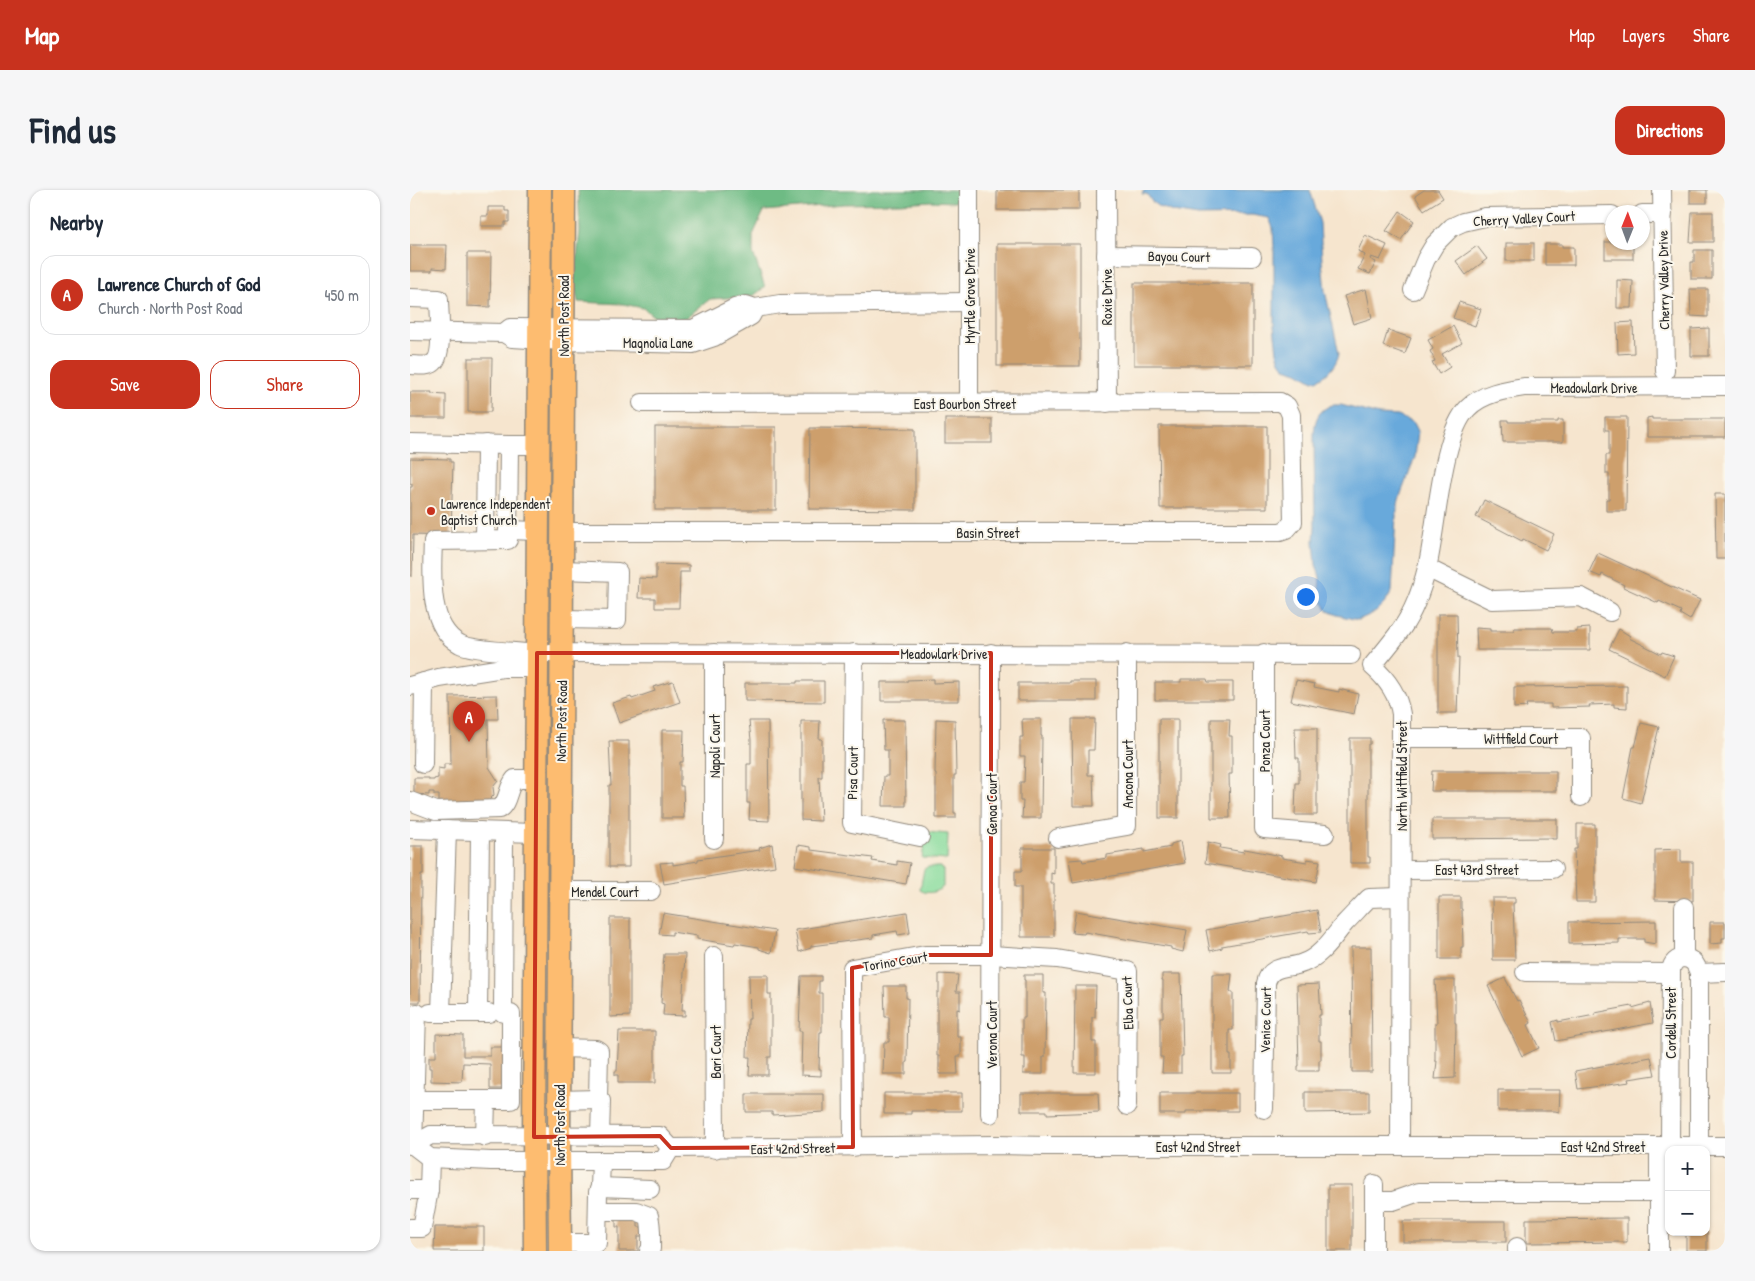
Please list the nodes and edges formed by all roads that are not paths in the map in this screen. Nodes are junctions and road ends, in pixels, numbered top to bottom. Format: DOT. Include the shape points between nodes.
graph roads {
  1 [pos="540,190"];
  2 [pos="564,190"];
  3 [pos="969,190"];
  4 [pos="1106,190"];
  5 [pos="1662,190"];
  6 [pos="1650,214"];
  7 [pos="1662,214"];
  8 [pos="1605,215"];
  9 [pos="1106,255"];
  10 [pos="1252,256"];
  11 [pos="1413,290"];
  12 [pos="410,298"];
  13 [pos="968,302"];
  14 [pos="410,332"];
  15 [pos="439,332"];
  16 [pos="551,334"];
  17 [pos="410,365"];
  18 [pos="1665,370"];
  19 [pos="1725,386"];
  20 [pos="642,403"];
  21 [pos="969,403"];
  22 [pos="1107,403"];
  23 [pos="1287,406"];
  24 [pos="1467,408"];
  25 [pos="410,443"];
  26 [pos="486,444"];
  27 [pos="509,445"];
  28 [pos="538,445"];
  29 [pos="508,530"];
  30 [pos="538,531"];
  31 [pos="562,532"];
  32 [pos="485,540"];
  33 [pos="1427,568"];
  34 [pos="562,570"];
  35 [pos="1610,612"];
  36 [pos="562,619"];
  37 [pos="563,653"];
  38 [pos="714,653"];
  39 [pos="854,653"];
  40 [pos="991,653"];
  41 [pos="1127,653"];
  42 [pos="1264,654"];
  43 [pos="1352,655"];
  44 [pos="537,661"];
  45 [pos="417,684"];
  46 [pos="1401,738"];
  47 [pos="423,764"];
  48 [pos="537,779"];
  49 [pos="1581,797"];
  50 [pos="410,800"];
  51 [pos="410,829"];
  52 [pos="447,830"];
  53 [pos="480,831"];
  54 [pos="504,832"];
  55 [pos="536,832"];
  56 [pos="1324,834"];
  57 [pos="920,836"];
  58 [pos="1058,838"];
  59 [pos="714,839"];
  60 [pos="1553,869"];
  61 [pos="1401,870"];
  62 [pos="560,891"];
  63 [pos="651,891"];
  64 [pos="1400,897"];
  65 [pos="1684,907"];
  66 [pos="991,955"];
  67 [pos="714,956"];
  68 [pos="1684,958"];
  69 [pos="1057,959"];
  70 [pos="1525,972"];
  71 [pos="1699,972"];
  72 [pos="1725,972"];
  73 [pos="1670,973"];
  74 [pos="414,1013"];
  75 [pos="441,1013"];
  76 [pos="478,1013"];
  77 [pos="508,1013"];
  78 [pos="536,1013"];
  79 [pos="560,1048"];
  80 [pos="598,1099"];
  81 [pos="412,1100"];
  82 [pos="486,1100"];
  83 [pos="559,1100"];
  84 [pos="1127,1106"];
  85 [pos="1264,1108"];
  86 [pos="990,1114"];
  87 [pos="600,1136"];
  88 [pos="485,1137"];
  89 [pos="534,1137"];
  90 [pos="559,1137"];
  91 [pos="412,1145"];
  92 [pos="1400,1146"];
  93 [pos="1664,1146"];
  94 [pos="1699,1146"];
  95 [pos="1710,1146"];
  96 [pos="1725,1146"];
  97 [pos="853,1147"];
  98 [pos="671,1148"];
  99 [pos="715,1149"];
  100 [pos="430,1158"];
  101 [pos="534,1160"];
  102 [pos="559,1161"];
  103 [pos="600,1161"];
  104 [pos="600,1188"];
  105 [pos="650,1188"];
  106 [pos="410,1190"];
  107 [pos="429,1190"];
  108 [pos="1659,1192"];
  109 [pos="598,1211"];
  110 [pos="410,1228"];
  111 [pos="560,1247"];
  112 [pos="597,1247"];
  113 [pos="535,1251"];
  114 [pos="649,1251"];
  115 [pos="1374,1251"];
  116 [pos="1658,1251"];
  1 -- 16 [label="main road, North Post Road"];
  2 -- 16 [label="main road, North Post Road"];
  3 -- 13 [label="street, Myrtle Grove Drive"];
  4 -- 9 [label="street, Roxie Drive"];
  5 -- 7 [label="street, Cherry Valley Drive"];
  6 -- 7 [label="street"];
  7 -- 18 [label="street, Cherry Valley Drive"];
  8 -- 11 [label="street, Cherry Valley Court" via="1485,217 1462,222 1435,244"];
  9 -- 10 [label="street, Bayou Court"];
  9 -- 22 [label="street, Roxie Drive"];
  12 -- 15 [label="street" via="439,299"];
  13 -- 16 [label="street, Magnolia Lane" via="780,304 755,308 751,316 714,337 693,344"];
  13 -- 21 [label="street, Myrtle Grove Drive"];
  14 -- 15 [label="street, Magnolia Lane"];
  15 -- 16 [label="street, Magnolia Lane" via="504,332 510,328"];
  15 -- 17 [label="street" via="439,352 434,363"];
  16 -- 28 [label="main road, North Post Road"];
  16 -- 31 [label="main road, North Post Road"];
  19 -- 24 [label="street, Meadowlark Drive" via="1524,387 1488,395"];
  20 -- 21 [label="street, East Bourbon Street"];
  21 -- 22 [label="street, East Bourbon Street"];
  22 -- 23 [label="street, East Bourbon Street" via="1280,402"];
  23 -- 31 [label="street, Basin Street" via="1291,415 1293,519 1291,526 1280,532"];
  24 -- 33 [label="street, North Wittfield Street" via="1449,446"];
  25 -- 26 [label="street"];
  26 -- 27 [label="street"];
  26 -- 32 [label="street"];
  27 -- 28 [label="street"];
  27 -- 29 [label="street"];
  28 -- 30 [label="main road, North Post Road"];
  29 -- 30 [label="street"];
  29 -- 32 [label="street" via="508,540"];
  30 -- 44 [label="main road, North Post Road"];
  31 -- 34 [label="main road, North Post Road"];
  32 -- 44 [label="street" via="433,541 432,589 440,624 461,645 507,652"];
  33 -- 35 [label="street" via="1492,600 1581,597"];
  33 -- 46 [label="street, North Wittfield Street" via="1411,612 1372,666 1397,698"];
  34 -- 36 [label="main road, North Post Road"];
  34 -- 36 [label="street" via="618,572 617,620"];
  36 -- 37 [label="main road, North Post Road"];
  37 -- 38 [label="street, Meadowlark Drive"];
  37 -- 44 [label="street, Meadowlark Drive"];
  37 -- 62 [label="main road, North Post Road"];
  38 -- 39 [label="street, Meadowlark Drive"];
  38 -- 59 [label="street, Napoli Court"];
  39 -- 40 [label="street, Meadowlark Drive"];
  39 -- 57 [label="street, Pisa Court" via="852,824"];
  40 -- 41 [label="street, Meadowlark Drive"];
  40 -- 66 [label="street, Genoa Court"];
  41 -- 42 [label="street, Meadowlark Drive"];
  41 -- 58 [label="street, Ancona Court" via="1127,826"];
  42 -- 43 [label="street, Meadowlark Drive"];
  42 -- 56 [label="street, Ponza Court" via="1264,828"];
  44 -- 45 [label="street"];
  44 -- 48 [label="main road, North Post Road"];
  45 -- 47 [label="street"];
  46 -- 49 [label="street, Wittfield Court" via="1581,738"];
  46 -- 61 [label="street, North Wittfield Street"];
  48 -- 50 [label="street" via="515,779 504,806 499,809 436,811"];
  48 -- 55 [label="main road, North Post Road"];
  51 -- 52 [label="street"];
  52 -- 53 [label="street"];
  52 -- 75 [label="street"];
  53 -- 54 [label="street"];
  53 -- 76 [label="street"];
  54 -- 55 [label="street"];
  54 -- 77 [label="street"];
  55 -- 78 [label="main road, North Post Road"];
  60 -- 61 [label="street, East 43rd Street"];
  61 -- 64 [label="street, North Wittfield Street"];
  62 -- 63 [label="street, Mendel Court"];
  62 -- 79 [label="main road, North Post Road"];
  64 -- 85 [label="street, Venice Court" via="1369,898 1316,955 1303,963 1274,970 1267,976"];
  64 -- 92 [label="street, North Wittfield Street"];
  65 -- 68 [label="street"];
  66 -- 69 [label="street, Torino Court"];
  66 -- 86 [label="street, Verona Court"];
  66 -- 97 [label="street, Torino Court" via="925,955 852,968"];
  67 -- 99 [label="street, Bari Court"];
  68 -- 71 [label="street" via="1692,960"];
  68 -- 73 [label="street, Cordell Street" via="1673,964"];
  69 -- 84 [label="street, Elba Court" via="1128,971"];
  70 -- 73 [label="street"];
  71 -- 72 [label="street"];
  71 -- 94 [label="street, Cordell Street"];
  73 -- 93 [label="street, Cordell Street"];
  74 -- 75 [label="street"];
  74 -- 81 [label="street"];
  75 -- 76 [label="street"];
  76 -- 77 [label="street"];
  77 -- 78 [label="street"];
  77 -- 82 [label="street" via="511,1100"];
  78 -- 89 [label="main road, North Post Road"];
  79 -- 80 [label="street" via="599,1051"];
  79 -- 83 [label="main road, North Post Road"];
  80 -- 83 [label="street"];
  80 -- 87 [label="street" via="601,1101"];
  81 -- 82 [label="street"];
  81 -- 91 [label="street"];
  82 -- 88 [label="street"];
  83 -- 90 [label="main road, North Post Road"];
  87 -- 90 [label="street"];
  87 -- 98 [label="street" via="660,1136"];
  88 -- 89 [label="street"];
  88 -- 91 [label="street" via="431,1135"];
  89 -- 90 [label="street"];
  89 -- 101 [label="main road, North Post Road"];
  90 -- 102 [label="main road, North Post Road"];
  91 -- 100 [label="street"];
  92 -- 93 [label="street, East 42nd Street"];
  92 -- 97 [label="street, East 42nd Street"];
  93 -- 108 [label="street, Cordell Street"];
  95 -- 96 [label="street, East 42nd Street"];
  97 -- 99 [label="street, East 42nd Street"];
  98 -- 99 [label="street, East 42nd Street"];
  98 -- 103 [label="street" via="663,1161"];
  100 -- 101 [label="street"];
  100 -- 107 [label="street"];
  101 -- 102 [label="street"];
  101 -- 113 [label="main road, North Post Road"];
  102 -- 103 [label="street"];
  102 -- 111 [label="main road, North Post Road"];
  103 -- 104 [label="street"];
  104 -- 105 [label="street"];
  104 -- 109 [label="street"];
  106 -- 107 [label="street"];
  107 -- 110 [label="street" via="422,1228"];
  108 -- 115 [label="street" via="1419,1192 1393,1201 1374,1192"];
  108 -- 116 [label="street, Cordell Street"];
  109 -- 112 [label="street"];
  109 -- 114 [label="street" via="636,1211 649,1216"];
  111 -- 112 [label="street"];
}
